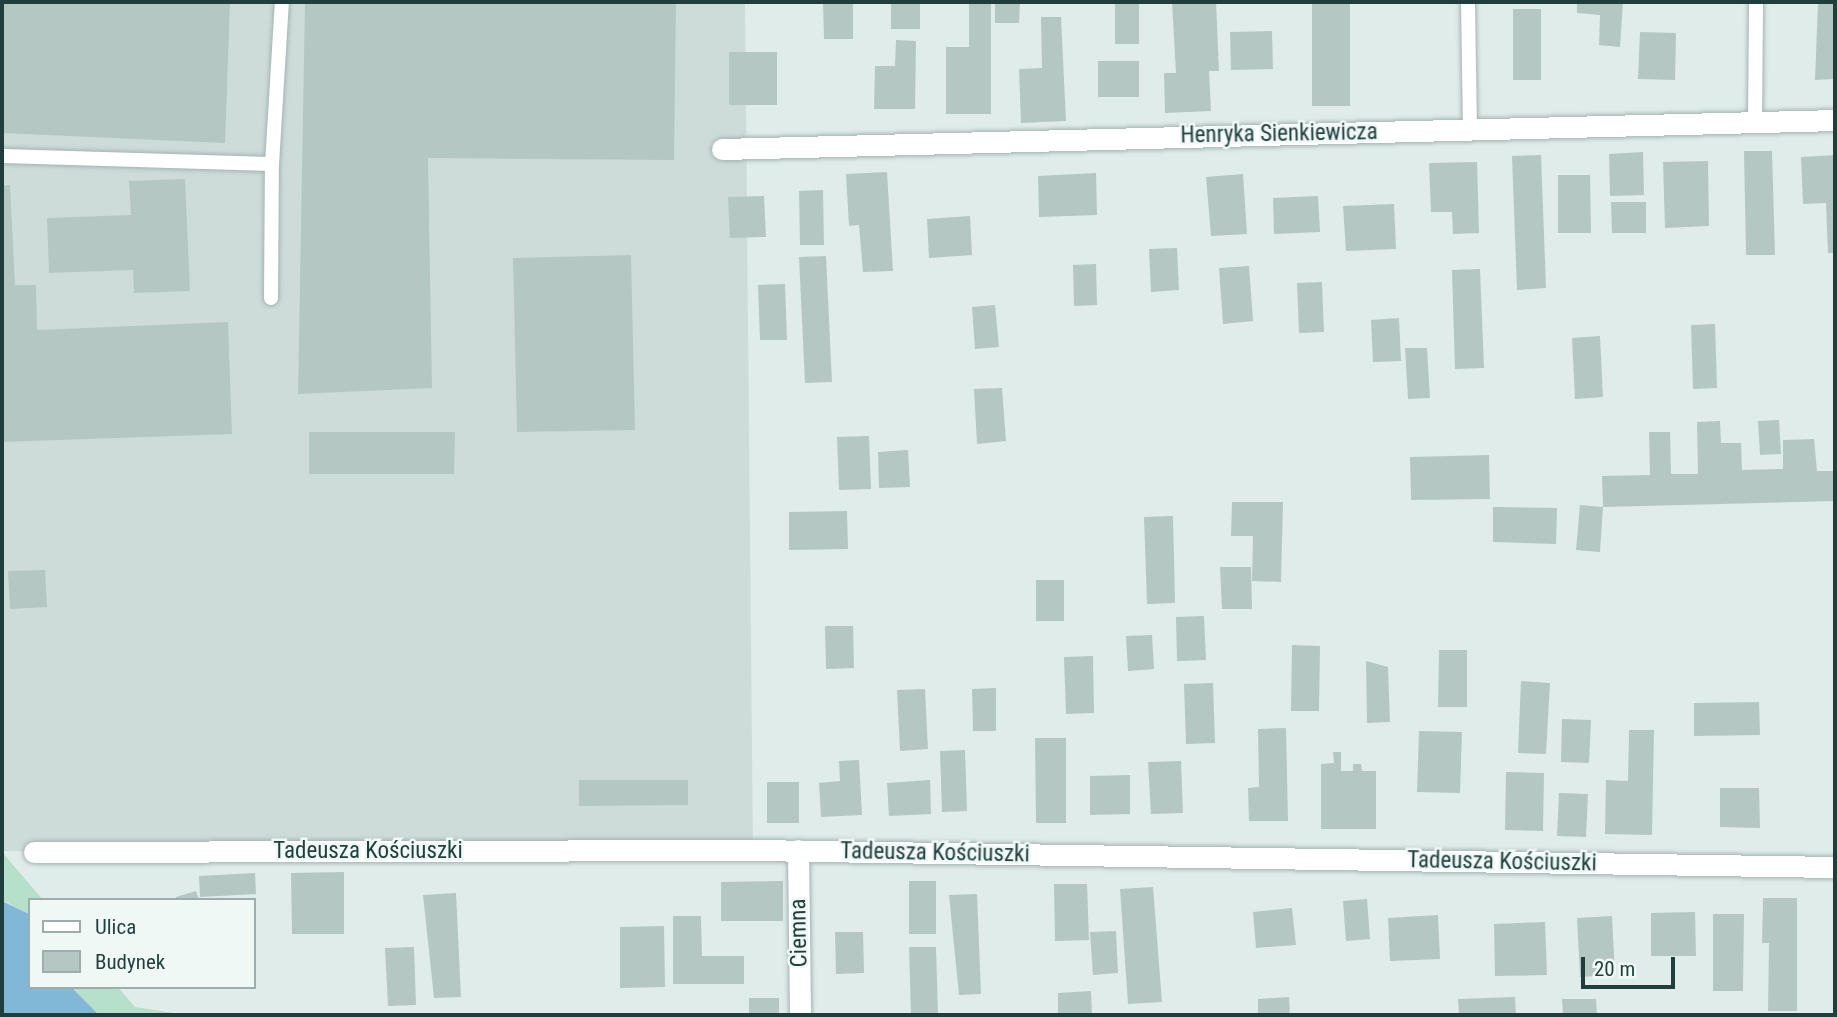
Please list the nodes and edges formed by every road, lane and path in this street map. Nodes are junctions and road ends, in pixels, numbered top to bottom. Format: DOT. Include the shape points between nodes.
graph roads {
  1 [pos="282,2"];
  2 [pos="1468,2"];
  3 [pos="1756,2"];
  4 [pos="1835,120"];
  5 [pos="1755,122"];
  6 [pos="1470,130"];
  7 [pos="722,149"];
  8 [pos="2,156"];
  9 [pos="272,164"];
  10 [pos="271,298"];
  11 [pos="798,850"];
  12 [pos="34,852"];
  13 [pos="1835,867"];
  14 [pos="800,1015"];
  1 -- 9 [label="lane"];
  2 -- 6 [label="lane"];
  3 -- 5 [label="lane"];
  4 -- 5 [label="street, Henryka Sienkiewicza"];
  5 -- 6 [label="street, Henryka Sienkiewicza"];
  6 -- 7 [label="street, Henryka Sienkiewicza"];
  8 -- 9 [label="lane"];
  9 -- 10 [label="lane"];
  11 -- 12 [label="street, Tadeusza Kościuszki"];
  11 -- 13 [label="street, Tadeusza Kościuszki"];
  11 -- 14 [label="street, Ciemna"];
}
